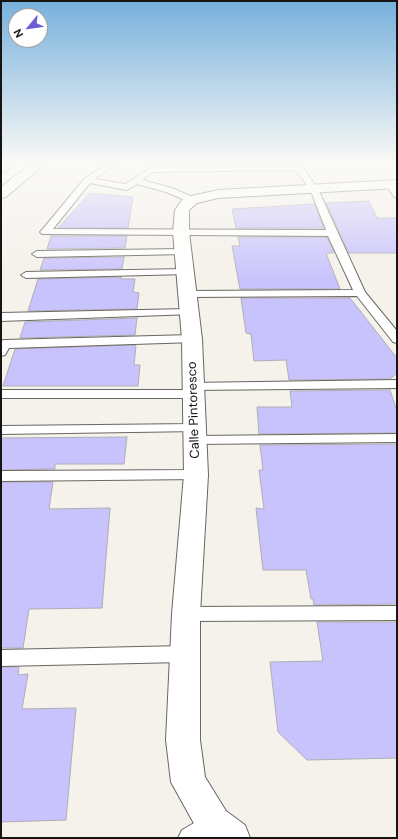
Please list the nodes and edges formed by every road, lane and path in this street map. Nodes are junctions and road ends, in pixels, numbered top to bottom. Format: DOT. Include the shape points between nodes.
graph roads {
  1 [pos="70,202"];
  2 [pos="188,202"];
  3 [pos="319,202"];
  4 [pos="332,233"];
  5 [pos="183,252"];
  6 [pos="37,254"];
  7 [pos="26,275"];
  8 [pos="360,293"];
  9 [pos="189,303"];
  10 [pos="1,317"];
  11 [pos="192,339"];
  12 [pos="397,339"];
  13 [pos="1,352"];
  14 [pos="397,384"];
  15 [pos="193,390"];
  16 [pos="1,394"];
  17 [pos="1,430"];
  18 [pos="194,434"];
  19 [pos="397,438"];
  20 [pos="196,475"];
  21 [pos="1,476"];
  22 [pos="397,613"];
  23 [pos="186,614"];
  24 [pos="184,654"];
  25 [pos="1,658"];
  26 [pos="212,833"];
  1 -- 5 [label="lane" via="45,232"];
  2 -- 5 [label="street, Calle Pintoresco" via="182,210"];
  3 -- 4 [label="lane"];
  4 -- 5 [label="lane"];
  4 -- 8 [label="lane"];
  5 -- 6 [label="lane"];
  5 -- 7 [label="lane"];
  5 -- 9 [label="street, Calle Pintoresco"];
  8 -- 9 [label="lane"];
  8 -- 12 [label="lane"];
  9 -- 10 [label="lane"];
  9 -- 11 [label="street, Calle Pintoresco"];
  11 -- 13 [label="lane" via="4,344"];
  11 -- 15 [label="street, Calle Pintoresco"];
  14 -- 15 [label="lane"];
  15 -- 16 [label="lane"];
  15 -- 18 [label="street, Calle Pintoresco"];
  17 -- 18 [label="lane"];
  18 -- 19 [label="lane"];
  18 -- 20 [label="street, Calle Pintoresco"];
  20 -- 21 [label="lane"];
  20 -- 23 [label="street, Calle Pintoresco"];
  22 -- 23 [label="lane"];
  23 -- 24 [label="street, Calle Pintoresco"];
  24 -- 25 [label="lane"];
  24 -- 26 [label="street, Calle Pintoresco" via="183,740 188,782"];
}
